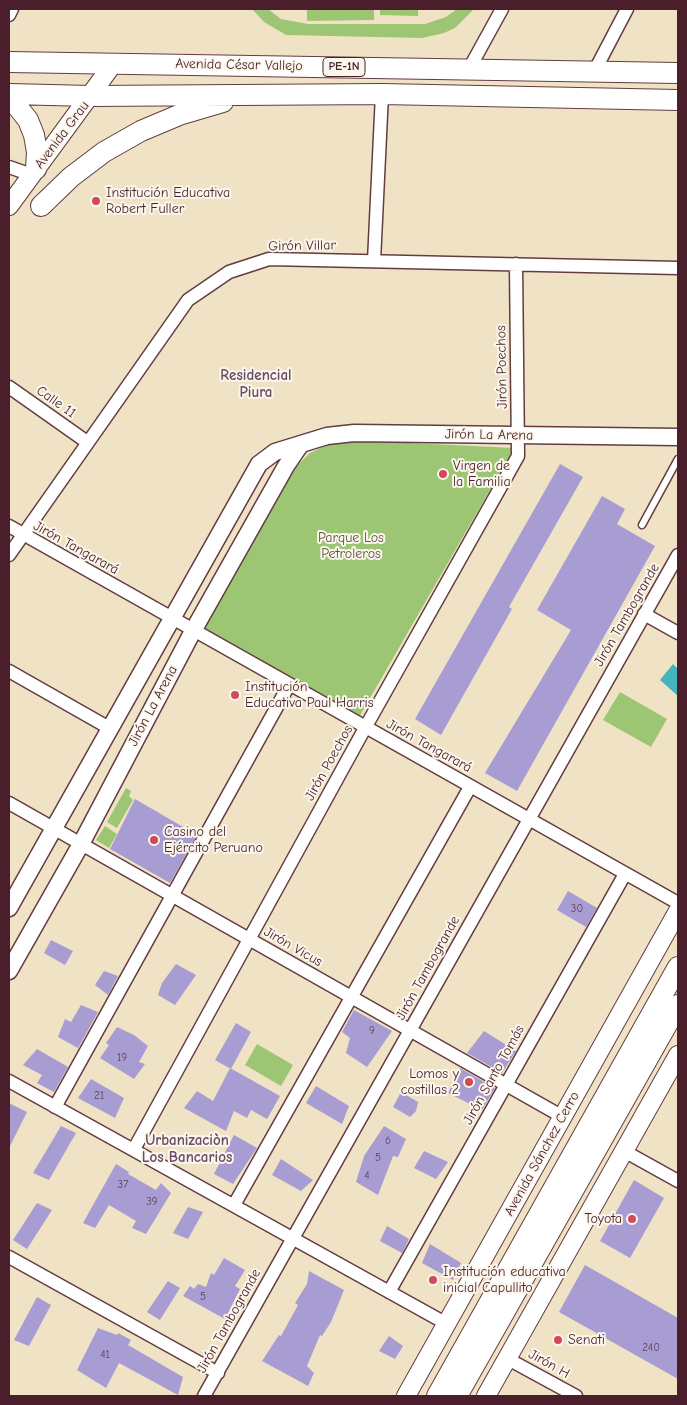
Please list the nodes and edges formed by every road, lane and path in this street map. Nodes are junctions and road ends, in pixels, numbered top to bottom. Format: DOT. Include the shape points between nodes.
graph roads {
  1 [pos="12,9"];
  2 [pos="502,9"];
  3 [pos="627,9"];
  4 [pos="9,16"];
  5 [pos="9,62"];
  6 [pos="114,64"];
  7 [pos="469,69"];
  8 [pos="594,72"];
  9 [pos="678,73"];
  10 [pos="382,94"];
  11 [pos="9,95"];
  12 [pos="260,95"];
  13 [pos="91,96"];
  14 [pos="678,100"];
  15 [pos="9,167"];
  16 [pos="34,172"];
  17 [pos="9,206"];
  18 [pos="41,206"];
  19 [pos="374,261"];
  20 [pos="516,264"];
  21 [pos="678,268"];
  22 [pos="9,387"];
  23 [pos="518,435"];
  24 [pos="678,437"];
  25 [pos="87,442"];
  26 [pos="301,444"];
  27 [pos="678,460"];
  28 [pos="642,525"];
  29 [pos="9,526"];
  30 [pos="23,535"];
  31 [pos="9,555"];
  32 [pos="678,555"];
  33 [pos="644,614"];
  34 [pos="171,618"];
  35 [pos="193,631"];
  36 [pos="678,632"];
  37 [pos="9,671"];
  38 [pos="289,685"];
  39 [pos="365,728"];
  40 [pos="111,729"];
  41 [pos="470,787"];
  42 [pos="9,802"];
  43 [pos="528,819"];
  44 [pos="54,828"];
  45 [pos="81,844"];
  46 [pos="625,874"];
  47 [pos="174,897"];
  48 [pos="678,903"];
  49 [pos="9,908"];
  50 [pos="678,911"];
  51 [pos="249,940"];
  52 [pos="678,967"];
  53 [pos="9,971"];
  54 [pos="351,998"];
  55 [pos="678,1005"];
  56 [pos="410,1030"];
  57 [pos="678,1055"];
  58 [pos="9,1081"];
  59 [pos="506,1085"];
  60 [pos="56,1107"];
  61 [pos="563,1117"];
  62 [pos="134,1149"];
  63 [pos="624,1151"];
  64 [pos="678,1181"];
  65 [pos="234,1205"];
  66 [pos="292,1238"];
  67 [pos="9,1257"];
  68 [pos="389,1292"];
  69 [pos="447,1324"];
  70 [pos="508,1359"];
  71 [pos="218,1372"];
  72 [pos="204,1396"];
  73 [pos="406,1396"];
  74 [pos="437,1396"];
  75 [pos="457,1396"];
  76 [pos="486,1396"];
  77 [pos="576,1396"];
  1 -- 4 [label="street"];
  2 -- 7 [label="street"];
  3 -- 8 [label="street"];
  5 -- 6 [label="main road, Avenida César Vallejo / PE-1N"];
  6 -- 7 [label="main road, Avenida César Vallejo / PE-1N"];
  6 -- 13 [label="main road, Avenida Grau"];
  7 -- 8 [label="main road, Avenida César Vallejo / PE-1N"];
  8 -- 9 [label="main road, Avenida César Vallejo / PE-1N"];
  10 -- 12 [label="main road, Avenida César Vallejo / PE-1N"];
  10 -- 14 [label="main road, Avenida César Vallejo / PE-1N"];
  10 -- 19 [label="street"];
  11 -- 13 [label="main road, Avenida César Vallejo / PE-1N"];
  11 -- 16 [label="main road" via="28,120 34,135 37,152"];
  12 -- 13 [label="main road, Avenida César Vallejo / PE-1N"];
  12 -- 18 [label="main road" via="219,102 140,131 104,152"];
  13 -- 16 [label="main road, Avenida Grau"];
  15 -- 16 [label="street"];
  16 -- 17 [label="main road, Avenida Grau"];
  19 -- 20 [label="street, Girón Villar"];
  19 -- 25 [label="street, Girón Villar" via="268,259 229,272 188,300"];
  20 -- 21 [label="street, Girón Villar"];
  20 -- 23 [label="street, Jirón Poechos"];
  22 -- 25 [label="street, Calle 11"];
  23 -- 24 [label="street, Jirón La Arena"];
  23 -- 26 [label="street, Jirón La Arena" via="354,433 327,436"];
  23 -- 39 [label="street, Jirón Poechos" via="518,456"];
  25 -- 30 [label="street, Girón Villar"];
  26 -- 34 [label="street, Jirón La Arena" via="274,452 259,464"];
  26 -- 35 [label="street, Jirón La Arena"];
  27 -- 28 [label="lane"];
  29 -- 30 [label="street, Jirón Tangarará"];
  30 -- 31 [label="street, Girón Villar"];
  30 -- 34 [label="street, Jirón Tangarará"];
  32 -- 33 [label="street, Jirón Tambogrande"];
  33 -- 36 [label="street"];
  33 -- 43 [label="street, Jirón Tambogrande"];
  34 -- 35 [label="street, Jirón Tangarará"];
  34 -- 40 [label="street, Jirón La Arena"];
  35 -- 38 [label="street, Jirón Tangarará"];
  35 -- 45 [label="street, Jirón La Arena"];
  37 -- 40 [label="street"];
  38 -- 39 [label="street, Jirón Tangarará"];
  38 -- 47 [label="street"];
  39 -- 41 [label="street, Jirón Tangarará"];
  39 -- 51 [label="street, Jirón Poechos"];
  40 -- 44 [label="street, Jirón La Arena"];
  41 -- 43 [label="street, Jirón Tangarará"];
  41 -- 54 [label="street"];
  42 -- 44 [label="street, Jirón Vicus"];
  43 -- 46 [label="street, Jirón Tangarará"];
  43 -- 56 [label="street, Jirón Tambogrande"];
  44 -- 45 [label="street, Jirón Vicus"];
  44 -- 49 [label="street, Jirón La Arena"];
  45 -- 47 [label="street, Jirón Vicus"];
  45 -- 53 [label="street, Jirón La Arena"];
  46 -- 48 [label="street, Jirón Tangarará"];
  46 -- 59 [label="street, Jirón Santo Tomás"];
  47 -- 51 [label="street, Jirón Vicus"];
  47 -- 60 [label="street"];
  50 -- 61 [label="main road, Avenida Sánchez Cerro"];
  51 -- 54 [label="street, Jirón Vicus"];
  51 -- 62 [label="street, Jirón Poechos"];
  52 -- 74 [label="main road, Avenida Sánchez Cerro"];
  54 -- 56 [label="street, Jirón Vicus"];
  54 -- 65 [label="street"];
  55 -- 75 [label="main road"];
  56 -- 59 [label="street, Jirón Vicus"];
  56 -- 66 [label="street, Jirón Tambogrande"];
  57 -- 63 [label="main road"];
  58 -- 60 [label="street"];
  59 -- 61 [label="street, Jirón Vicus"];
  59 -- 68 [label="street, Jirón Santo Tomás"];
  60 -- 62 [label="street"];
  61 -- 69 [label="main road, Avenida Sánchez Cerro"];
  62 -- 65 [label="street"];
  63 -- 64 [label="street"];
  63 -- 70 [label="main road"];
  65 -- 66 [label="street"];
  66 -- 68 [label="street"];
  66 -- 71 [label="street, Jirón Tambogrande"];
  67 -- 71 [label="street"];
  68 -- 69 [label="street"];
  69 -- 73 [label="main road, Avenida Sánchez Cerro"];
  70 -- 76 [label="main road"];
  70 -- 77 [label="street, Jirón H"];
  71 -- 72 [label="street, Jirón Tambogrande"];
}
